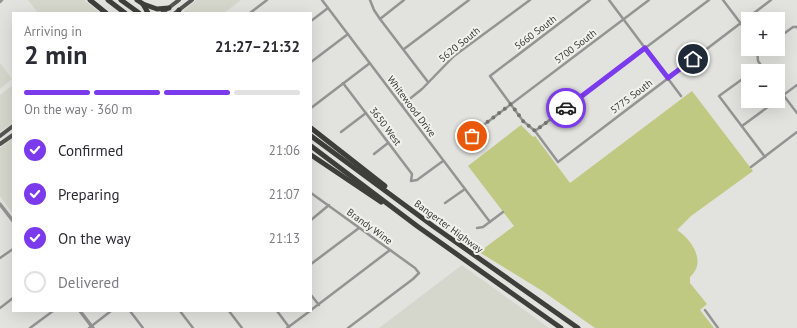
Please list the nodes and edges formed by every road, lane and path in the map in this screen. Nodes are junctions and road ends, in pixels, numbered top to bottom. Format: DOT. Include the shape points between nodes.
graph roads {
  1 [pos="90,0"];
  2 [pos="108,0"];
  3 [pos="121,0"];
  4 [pos="137,0"];
  5 [pos="179,0"];
  6 [pos="192,0"];
  7 [pos="267,0"];
  8 [pos="322,0"];
  9 [pos="370,0"];
  10 [pos="404,0"];
  11 [pos="469,0"];
  12 [pos="530,0"];
  13 [pos="590,0"];
  14 [pos="609,0"];
  15 [pos="649,0"];
  16 [pos="708,0"];
  17 [pos="723,0"];
  18 [pos="771,0"];
  19 [pos="143,4"];
  20 [pos="169,8"];
  21 [pos="328,8"];
  22 [pos="105,12"];
  23 [pos="124,12"];
  24 [pos="138,12"];
  25 [pos="147,12"];
  26 [pos="163,12"];
  27 [pos="177,12"];
  28 [pos="251,12"];
  29 [pos="755,12"];
  30 [pos="380,19"];
  31 [pos="312,20"];
  32 [pos="623,20"];
  33 [pos="741,23"];
  34 [pos="796,27"];
  35 [pos="348,34"];
  36 [pos="785,34"];
  37 [pos="645,48"];
  38 [pos="404,49"];
  39 [pos="312,61"];
  40 [pos="370,63"];
  41 [pos="668,78"];
  42 [pos="741,80"];
  43 [pos="428,82"];
  44 [pos="343,83"];
  45 [pos="797,85"];
  46 [pos="785,94"];
  47 [pos="681,96"];
  48 [pos="785,98"];
  49 [pos="402,104"];
  50 [pos="511,104"];
  51 [pos="312,107"];
  52 [pos="766,108"];
  53 [pos="366,113"];
  54 [pos="797,113"];
  55 [pos="742,126"];
  56 [pos="12,127"];
  57 [pos="312,129"];
  58 [pos="535,131"];
  59 [pos="341,132"];
  60 [pos="797,132"];
  61 [pos="0,136"];
  62 [pos="12,136"];
  63 [pos="312,137"];
  64 [pos="471,139"];
  65 [pos="388,143"];
  66 [pos="0,144"];
  67 [pos="312,147"];
  68 [pos="374,154"];
  69 [pos="312,156"];
  70 [pos="765,157"];
  71 [pos="443,161"];
  72 [pos="751,167"];
  73 [pos="464,189"];
  74 [pos="312,194"];
  75 [pos="0,204"];
  76 [pos="445,204"];
  77 [pos="328,206"];
  78 [pos="503,212"];
  79 [pos="312,219"];
  80 [pos="12,220"];
  81 [pos="490,222"];
  82 [pos="433,226"];
  83 [pos="359,228"];
  84 [pos="477,228"];
  85 [pos="428,234"];
  86 [pos="12,250"];
  87 [pos="390,250"];
  88 [pos="0,258"];
  89 [pos="312,263"];
  90 [pos="312,296"];
  91 [pos="12,299"];
  92 [pos="319,304"];
  93 [pos="0,308"];
  94 [pos="312,309"];
  95 [pos="705,310"];
  96 [pos="52,312"];
  97 [pos="81,312"];
  98 [pos="110,312"];
  99 [pos="131,312"];
  100 [pos="181,312"];
  101 [pos="230,312"];
  102 [pos="278,312"];
  103 [pos="309,312"];
  104 [pos="91,327"];
  105 [pos="288,327"];
  106 [pos="30,328"];
  107 [pos="143,328"];
  108 [pos="192,328"];
  109 [pos="242,328"];
  110 [pos="348,328"];
  111 [pos="561,328"];
  112 [pos="578,328"];
  113 [pos="718,328"];
  1 -- 22 [label="highway"];
  2 -- 23 [label="highway"];
  3 -- 24 [label="highway"];
  4 -- 19 [label="highway"];
  5 -- 20 [label="main road"];
  6 -- 27 [label="main road"];
  7 -- 28 [label="street"];
  8 -- 21 [label="street, Whitewood Drive"];
  9 -- 30 [label="street"];
  10 -- 30 [label="street"];
  11 -- 38 [label="street"];
  12 -- 43 [label="street, 5620 South" via="454,56"];
  13 -- 50 [label="street, 5660 South" via="490,76"];
  14 -- 32 [label="street"];
  15 -- 32 [label="street, 5700 South"];
  16 -- 37 [label="street"];
  17 -- 33 [label="street"];
  18 -- 29 [label="street, 5775 South"];
  19 -- 20 [label="highway" via="157,9"];
  19 -- 25 [label="highway"];
  20 -- 26 [label="main road"];
  21 -- 31 [label="street"];
  21 -- 35 [label="street, Whitewood Drive"];
  30 -- 38 [label="street"];
  32 -- 37 [label="street"];
  32 -- 50 [label="street, 5700 South"];
  33 -- 41 [label="street, 5775 South"];
  34 -- 36 [label="street"];
  35 -- 39 [label="street"];
  35 -- 40 [label="street, Whitewood Drive"];
  37 -- 41 [label="street"];
  37 -- 58 [label="street"];
  38 -- 43 [label="street"];
  40 -- 44 [label="street"];
  40 -- 49 [label="street, Whitewood Drive"];
  41 -- 47 [label="street"];
  41 -- 58 [label="street, 5775 South" via="558,162"];
  42 -- 55 [label="street" via="719,96"];
  43 -- 49 [label="street, 5620 South"];
  44 -- 51 [label="street"];
  44 -- 53 [label="street, 3650 West"];
  45 -- 46 [label="street"];
  48 -- 54 [label="street"];
  49 -- 71 [label="street, Whitewood Drive"];
  50 -- 58 [label="street" via="523,121"];
  50 -- 64 [label="street, 5700 South" via="473,133"];
  52 -- 55 [label="street"];
  53 -- 59 [label="street"];
  53 -- 65 [label="street, 3650 West"];
  55 -- 70 [label="street"];
  56 -- 61 [label="main road"];
  57 -- 82 [label="highway"];
  60 -- 70 [label="street"];
  62 -- 66 [label="main road"];
  63 -- 82 [label="highway, Bangerter Highway"];
  65 -- 68 [label="street"];
  65 -- 71 [label="street, 3650 West" via="412,174 411,181 417,180"];
  67 -- 85 [label="highway, Bangerter Highway"];
  69 -- 85 [label="highway"];
  70 -- 72 [label="street"];
  71 -- 73 [label="street, Whitewood Drive"];
  73 -- 76 [label="street"];
  73 -- 81 [label="street, Whitewood Drive"];
  74 -- 77 [label="street, Brandy Wine"];
  75 -- 80 [label="street"];
  77 -- 79 [label="street"];
  77 -- 83 [label="street, Brandy Wine"];
  78 -- 81 [label="street"];
  81 -- 84 [label="street"];
  82 -- 112 [label="highway, Bangerter Highway"];
  83 -- 87 [label="street, Brandy Wine"];
  83 -- 89 [label="street"];
  85 -- 111 [label="highway, Bangerter Highway"];
  86 -- 88 [label="street"];
  87 -- 92 [label="street"];
  87 -- 110 [label="street, Brandy Wine" via="415,268 419,274"];
  90 -- 92 [label="street"];
  91 -- 93 [label="street"];
  92 -- 94 [label="street"];
  95 -- 113 [label="street"];
  96 -- 106 [label="street"];
  97 -- 104 [label="street"];
  98 -- 104 [label="street"];
  99 -- 107 [label="street"];
  100 -- 108 [label="street"];
  101 -- 109 [label="street"];
  102 -- 105 [label="street"];
  103 -- 105 [label="street"];
}
